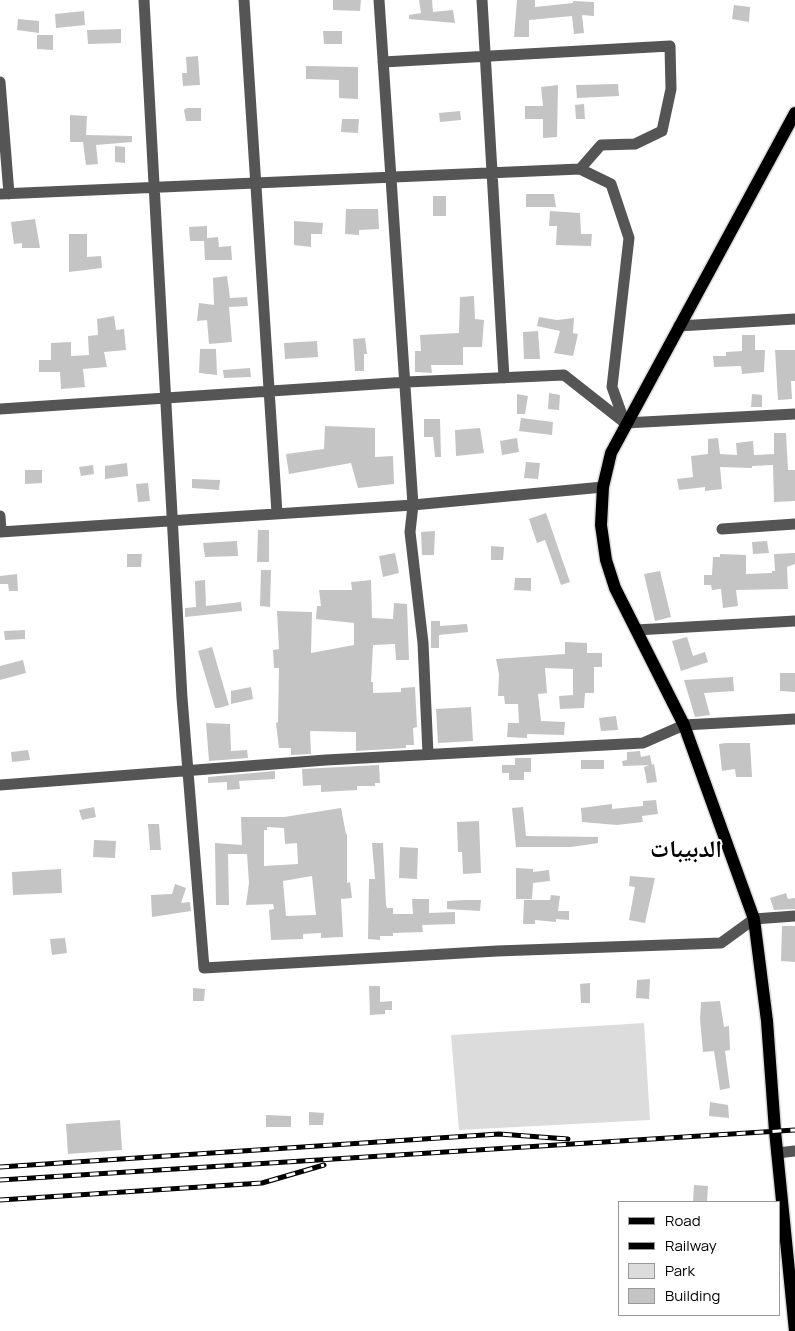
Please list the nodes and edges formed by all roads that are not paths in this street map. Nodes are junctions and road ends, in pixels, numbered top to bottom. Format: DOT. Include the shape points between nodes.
graph roads {
  1 [pos="144,0"];
  2 [pos="244,0"];
  3 [pos="379,0"];
  4 [pos="482,0"];
  5 [pos="485,55"];
  6 [pos="384,62"];
  7 [pos="0,82"];
  8 [pos="795,113"];
  9 [pos="580,168"];
  10 [pos="492,172"];
  11 [pos="391,178"];
  12 [pos="256,183"];
  13 [pos="155,188"];
  14 [pos="4,194"];
  15 [pos="795,320"];
  16 [pos="679,326"];
  17 [pos="504,378"];
  18 [pos="407,382"];
  19 [pos="270,392"];
  20 [pos="166,399"];
  21 [pos="0,409"];
  22 [pos="795,414"];
  23 [pos="625,423"];
  24 [pos="603,487"];
  25 [pos="413,505"];
  26 [pos="277,513"];
  27 [pos="0,516"];
  28 [pos="172,519"];
  29 [pos="795,524"];
  30 [pos="722,529"];
  31 [pos="1,531"];
  32 [pos="795,620"];
  33 [pos="636,630"];
  34 [pos="795,719"];
  35 [pos="684,725"];
  36 [pos="428,754"];
  37 [pos="187,769"];
  38 [pos="0,785"];
  39 [pos="795,916"];
  40 [pos="754,919"];
  41 [pos="795,1151"];
  42 [pos="777,1153"];
  43 [pos="794,1331"];
  1 -- 13 [label="street"];
  2 -- 12 [label="street"];
  3 -- 6 [label="street"];
  4 -- 5 [label="street"];
  5 -- 6 [label="street"];
  5 -- 9 [label="street" via="670,46 671,89 662,131 635,144 601,145"];
  5 -- 10 [label="street"];
  6 -- 11 [label="street"];
  7 -- 14 [label="street"];
  8 -- 16 [label="main road"];
  9 -- 10 [label="street"];
  9 -- 23 [label="street" via="611,184 629,238 612,387"];
  10 -- 11 [label="street"];
  10 -- 17 [label="street"];
  11 -- 12 [label="street"];
  11 -- 18 [label="street"];
  12 -- 13 [label="street"];
  12 -- 19 [label="street"];
  13 -- 14 [label="street"];
  13 -- 20 [label="street"];
  15 -- 16 [label="street"];
  16 -- 23 [label="main road"];
  17 -- 18 [label="street"];
  17 -- 23 [label="street" via="564,375"];
  18 -- 19 [label="street"];
  18 -- 25 [label="street"];
  19 -- 20 [label="street"];
  19 -- 26 [label="street"];
  20 -- 21 [label="street"];
  20 -- 28 [label="street"];
  22 -- 23 [label="street"];
  23 -- 24 [label="main road" via="611,452"];
  24 -- 25 [label="street"];
  24 -- 33 [label="main road" via="601,525 606,560 615,588"];
  25 -- 26 [label="street"];
  25 -- 36 [label="street" via="410,532 423,643"];
  26 -- 28 [label="street"];
  27 -- 31 [label="street"];
  28 -- 31 [label="street"];
  28 -- 37 [label="street"];
  29 -- 30 [label="street"];
  32 -- 33 [label="street"];
  33 -- 35 [label="main road"];
  34 -- 35 [label="street"];
  35 -- 36 [label="street" via="642,743"];
  35 -- 40 [label="main road"];
  36 -- 37 [label="street"];
  37 -- 38 [label="street"];
  37 -- 40 [label="street" via="204,968 497,951 722,943"];
  39 -- 40 [label="street"];
  40 -- 42 [label="main road" via="767,1021"];
  41 -- 42 [label="street"];
  42 -- 43 [label="main road"];
}
